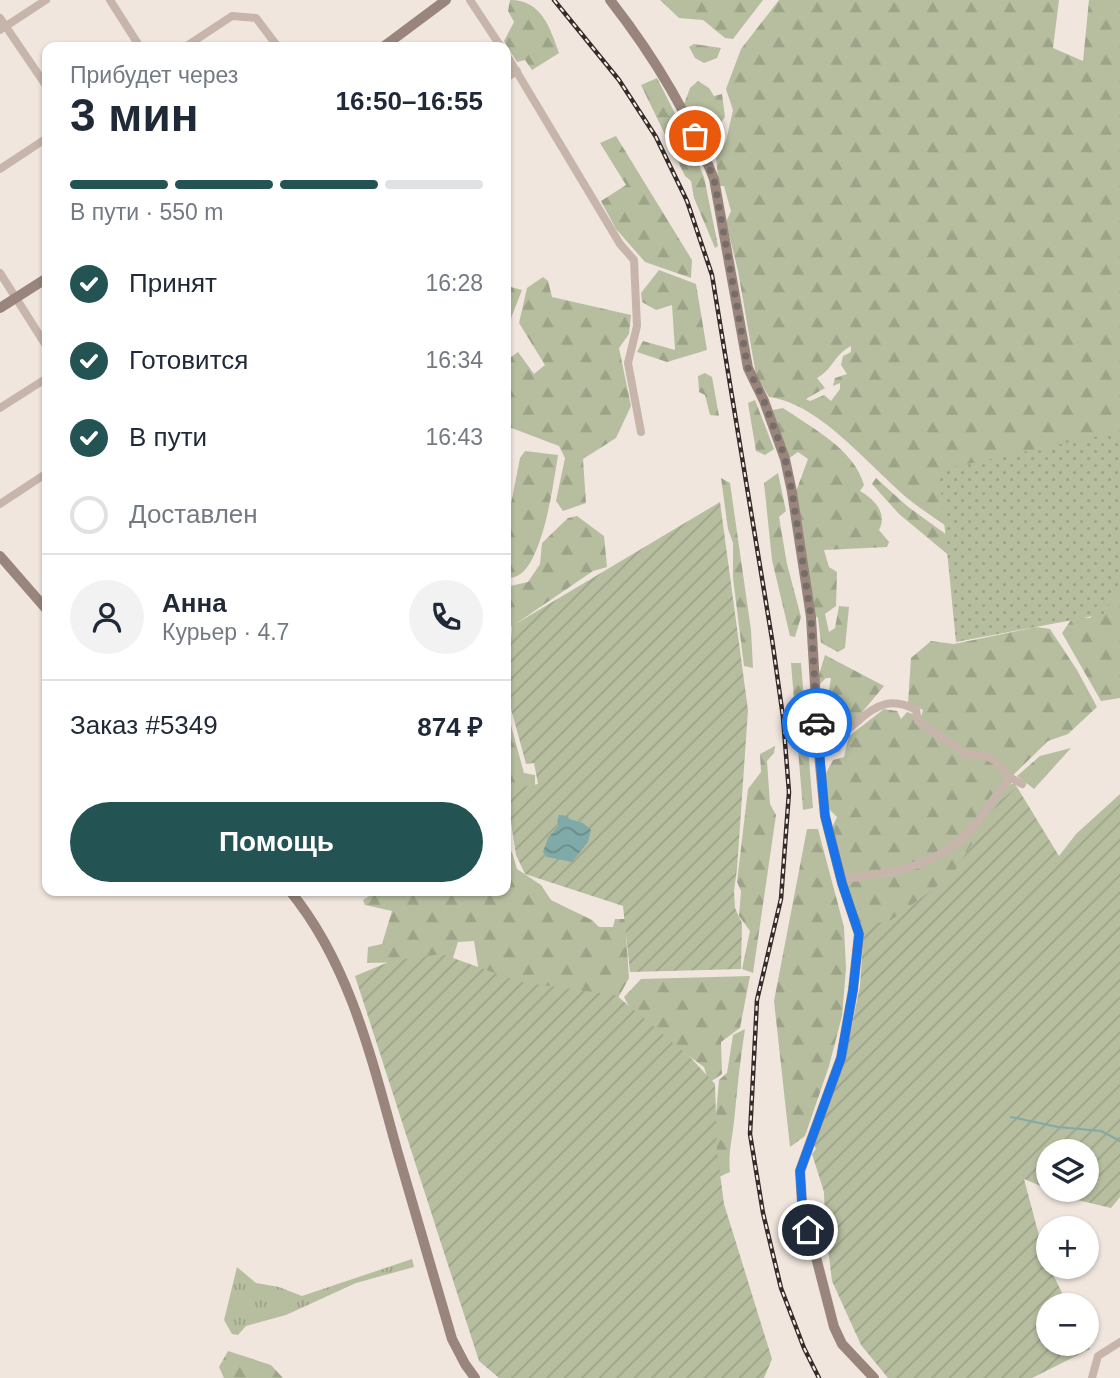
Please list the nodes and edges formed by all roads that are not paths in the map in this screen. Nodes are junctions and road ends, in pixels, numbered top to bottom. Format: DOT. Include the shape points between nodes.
graph roads {
  1 [pos="46,0"];
  2 [pos="110,0"];
  3 [pos="446,0"];
  4 [pos="470,0"];
  5 [pos="610,0"];
  6 [pos="0,18"];
  7 [pos="3,28"];
  8 [pos="137,42"];
  9 [pos="193,42"];
  10 [pos="274,42"];
  11 [pos="390,42"];
  12 [pos="499,42"];
  13 [pos="511,62"];
  14 [pos="517,71"];
  15 [pos="511,75"];
  16 [pos="42,80"];
  17 [pos="42,141"];
  18 [pos="0,169"];
  19 [pos="0,273"];
  20 [pos="42,281"];
  21 [pos="16,298"];
  22 [pos="0,308"];
  23 [pos="42,339"];
  24 [pos="42,381"];
  25 [pos="0,408"];
  26 [pos="641,432"];
  27 [pos="42,476"];
  28 [pos="0,504"];
  29 [pos="0,556"];
  30 [pos="42,604"];
  31 [pos="819,754"];
  32 [pos="1012,778"];
  33 [pos="1022,784"];
  34 [pos="842,883"];
  35 [pos="294,896"];
  36 [pos="1120,1342"];
  37 [pos="475,1378"];
  38 [pos="874,1378"];
  39 [pos="1092,1378"];
  1 -- 7 [label="street"];
  2 -- 8 [label="street"];
  3 -- 11 [label="main road"];
  4 -- 12 [label="street"];
  5 -- 31 [label="main road" via="661,71 714,179 746,357 785,458 792,492 811,617"];
  6 -- 7 [label="street"];
  7 -- 16 [label="street"];
  9 -- 10 [label="street" via="232,16 256,18"];
  13 -- 14 [label="street"];
  14 -- 15 [label="street"];
  14 -- 26 [label="street" via="634,260 637,326 628,363"];
  17 -- 18 [label="street"];
  19 -- 21 [label="street"];
  20 -- 21 [label="main road"];
  21 -- 22 [label="main road"];
  21 -- 23 [label="street"];
  24 -- 25 [label="street"];
  27 -- 28 [label="street"];
  29 -- 30 [label="main road"];
  31 -- 32 [label="street" via="837,748 841,736 872,708 896,703 916,710 918,721 967,755 991,756"];
  31 -- 34 [label="main road" via="825,816"];
  32 -- 33 [label="street"];
  32 -- 34 [label="street" via="975,825 941,853 917,866"];
  34 -- 38 [label="main road" via="859,934 853,990 841,1058 800,1171 802,1203 834,1327 842,1344"];
  35 -- 37 [label="main road" via="337,965 356,1010 452,1339"];
  36 -- 39 [label="street" via="1098,1356"];
}
